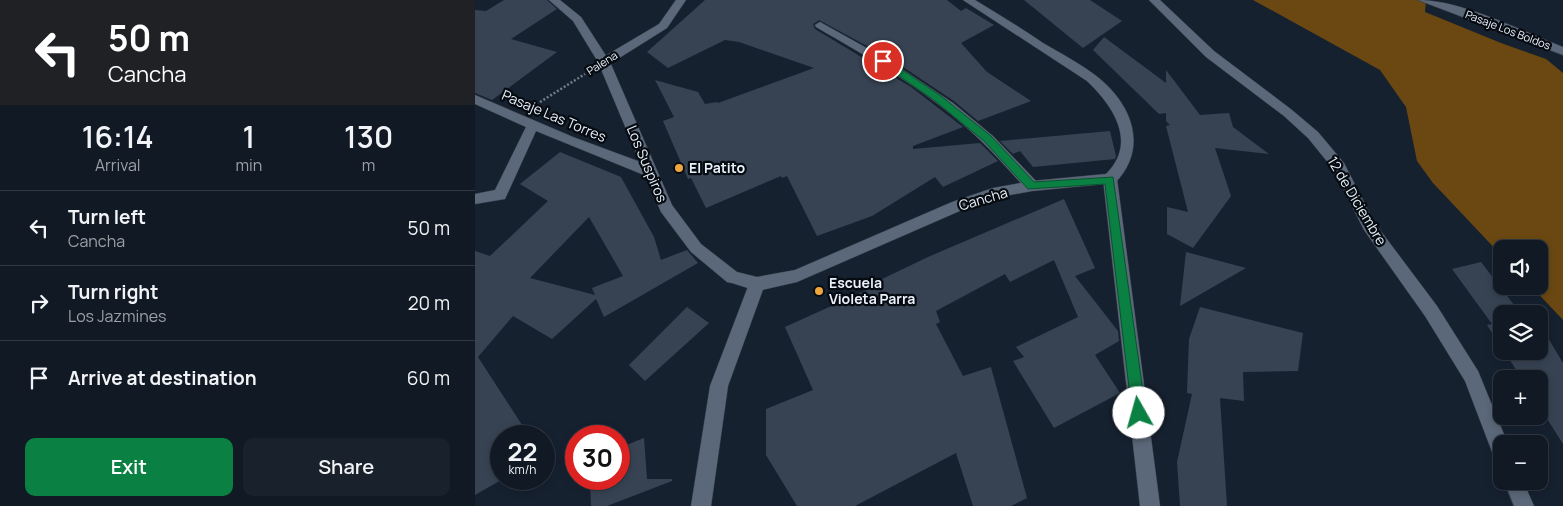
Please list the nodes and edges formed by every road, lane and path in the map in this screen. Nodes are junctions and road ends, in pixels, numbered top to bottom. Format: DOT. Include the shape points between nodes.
graph roads {
  1 [pos="554,0"];
  2 [pos="681,0"];
  3 [pos="968,0"];
  4 [pos="1154,0"];
  5 [pos="1423,0"];
  6 [pos="820,25"];
  7 [pos="1563,52"];
  8 [pos="604,62"];
  9 [pos="475,99"];
  10 [pos="516,118"];
  11 [pos="533,125"];
  12 [pos="649,171"];
  13 [pos="1110,179"];
  14 [pos="1032,186"];
  15 [pos="475,199"];
  16 [pos="757,284"];
  17 [pos="1495,435"];
  18 [pos="1517,490"];
  19 [pos="701,506"];
  20 [pos="1150,506"];
  21 [pos="1524,506"];
  1 -- 8 [label="street, Los Suspiros" via="577,19"];
  2 -- 8 [label="street, Palena" via="663,26"];
  3 -- 13 [label="street" via="1091,78 1107,92 1117,108 1127,138 1127,153 1121,167"];
  4 -- 17 [label="street, 12 de Diciembre" via="1210,54 1288,112 1313,135 1339,167 1369,226 1431,311 1473,377"];
  5 -- 7 [label="street, Pasaje Los Boldos" via="1469,14"];
  6 -- 14 [label="street" via="899,70 937,98 987,138"];
  8 -- 10 [label="path, Palena"];
  8 -- 12 [label="street, Los Suspiros"];
  9 -- 10 [label="street, Pasaje Las Torres"];
  10 -- 11 [label="street, Pasaje Las Torres"];
  11 -- 12 [label="street, Pasaje Las Torres"];
  11 -- 15 [label="street" via="500,195"];
  12 -- 16 [label="street, Los Suspiros" via="666,208 696,248 732,276"];
  13 -- 14 [label="street, Cancha"];
  13 -- 20 [label="street"];
  14 -- 16 [label="street, Cancha" via="993,193 797,276"];
  16 -- 19 [label="street" via="719,386"];
  18 -- 21 [label="street"];
}
